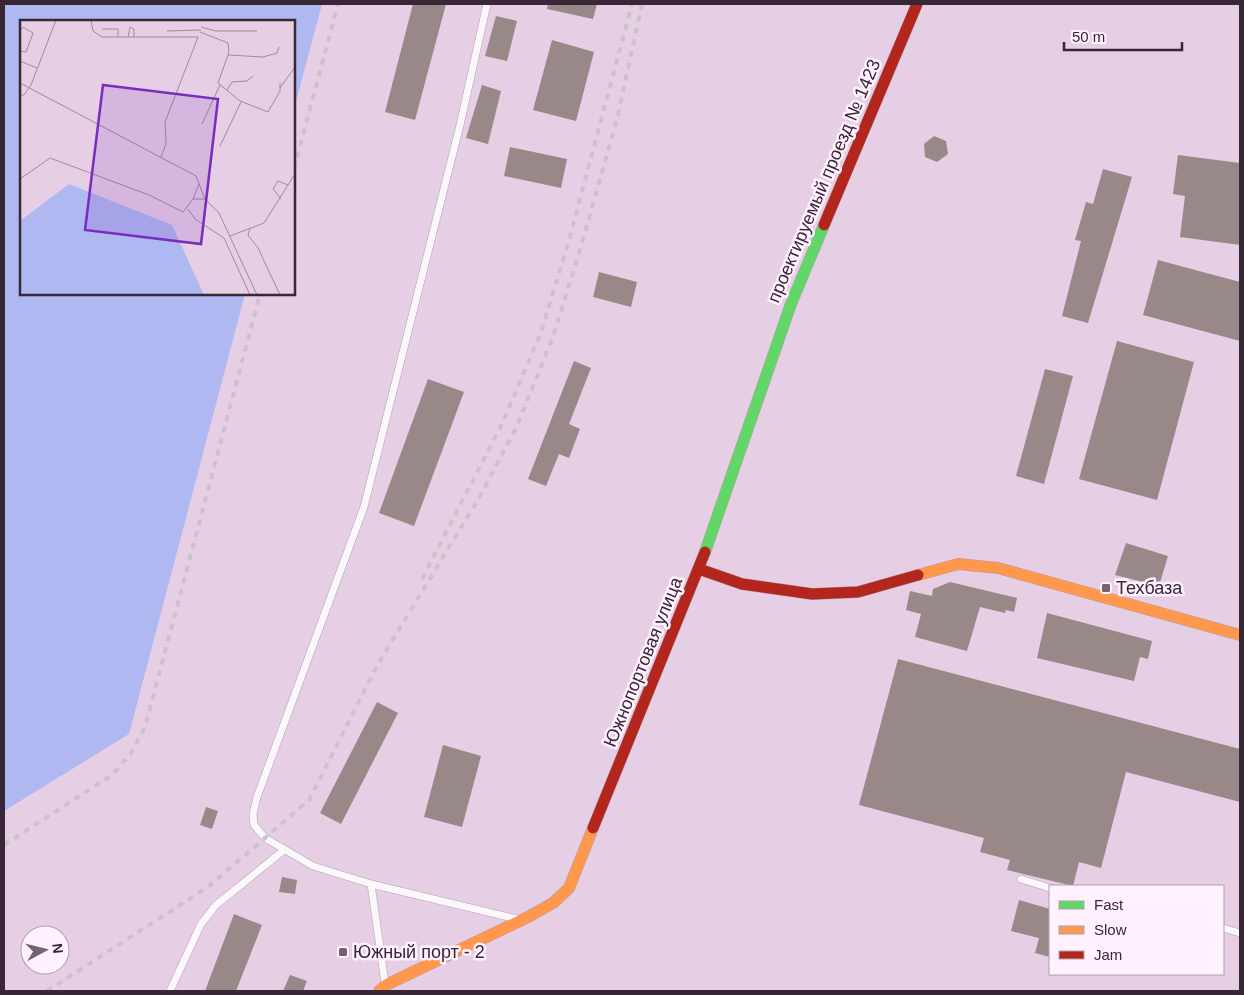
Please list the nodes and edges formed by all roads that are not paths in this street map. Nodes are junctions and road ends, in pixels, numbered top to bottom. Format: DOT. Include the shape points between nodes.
graph roads {
  1 [pos="487,4"];
  2 [pos="917,4"];
  3 [pos="700,569"];
  4 [pos="1240,635"];
  5 [pos="284,850"];
  6 [pos="1021,879"];
  7 [pos="371,884"];
  8 [pos="1049,888"];
  9 [pos="521,920"];
  10 [pos="1224,928"];
  11 [pos="1240,932"];
  12 [pos="382,988"];
  13 [pos="170,991"];
  1 -- 5 [label="lane" via="460,125 364,507 257,797 254,825 265,838"];
  2 -- 3 [label="main road, проектируемый проезд № 1423" via="791,304"];
  3 -- 4 [label="main road, Южнопортовая улица" via="742,584 812,594 858,592 958,564 998,568"];
  3 -- 9 [label="main road, Южнопортовая улица" via="569,888 553,903"];
  5 -- 7 [label="lane" via="314,866"];
  5 -- 13 [label="lane" via="216,905 201,924"];
  6 -- 8 [label="lane"];
  7 -- 9 [label="lane"];
  7 -- 12 [label="lane"];
  9 -- 12 [label="main road, Южнопортовая улица"];
  10 -- 11 [label="lane"];
}
